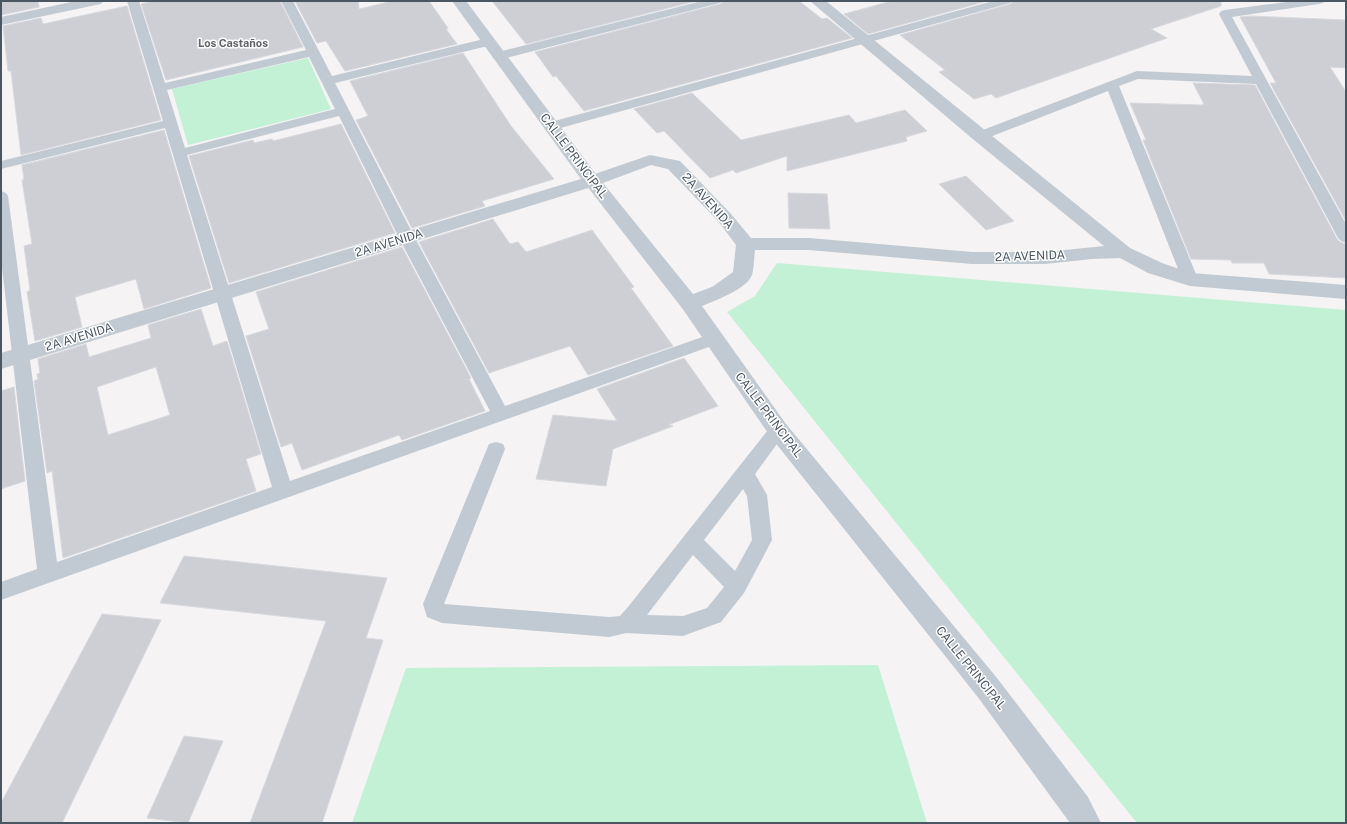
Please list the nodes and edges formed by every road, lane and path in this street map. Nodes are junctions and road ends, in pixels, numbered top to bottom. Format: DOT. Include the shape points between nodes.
graph roads {
  1 [pos="96,1"];
  2 [pos="133,1"];
  3 [pos="287,1"];
  4 [pos="458,1"];
  5 [pos="716,1"];
  6 [pos="817,1"];
  7 [pos="1006,1"];
  8 [pos="1319,1"];
  9 [pos="1,21"];
  10 [pos="864,40"];
  11 [pos="488,42"];
  12 [pos="313,52"];
  13 [pos="498,56"];
  14 [pos="1261,80"];
  15 [pos="328,81"];
  16 [pos="1112,84"];
  17 [pos="160,88"];
  18 [pos="343,111"];
  19 [pos="171,123"];
  20 [pos="552,126"];
  21 [pos="980,136"];
  22 [pos="180,153"];
  23 [pos="1,165"];
  24 [pos="592,181"];
  25 [pos="1,196"];
  26 [pos="407,238"];
  27 [pos="1346,238"];
  28 [pos="746,244"];
  29 [pos="1122,252"];
  30 [pos="1190,279"];
  31 [pos="1346,292"];
  32 [pos="223,294"];
  33 [pos="689,303"];
  34 [pos="714,339"];
  35 [pos="21,355"];
  36 [pos="1,361"];
  37 [pos="500,414"];
  38 [pos="778,430"];
  39 [pos="496,449"];
  40 [pos="744,473"];
  41 [pos="283,491"];
  42 [pos="692,541"];
  43 [pos="48,574"];
  44 [pos="737,587"];
  45 [pos="1,590"];
  46 [pos="626,624"];
  47 [pos="1086,823"];
  1 -- 9 [label="street"];
  2 -- 17 [label="lane"];
  3 -- 12 [label="lane"];
  4 -- 11 [label="street, CALLE PRINCIPAL"];
  5 -- 13 [label="lane"];
  6 -- 10 [label="street"];
  7 -- 10 [label="lane"];
  8 -- 14 [label="lane" via="1225,14"];
  10 -- 20 [label="lane"];
  10 -- 21 [label="street"];
  11 -- 13 [label="street, CALLE PRINCIPAL"];
  11 -- 15 [label="lane"];
  12 -- 15 [label="lane"];
  12 -- 17 [label="lane"];
  13 -- 20 [label="street, CALLE PRINCIPAL"];
  14 -- 16 [label="lane" via="1137,75"];
  14 -- 27 [label="lane"];
  15 -- 18 [label="lane"];
  16 -- 21 [label="lane"];
  16 -- 30 [label="lane"];
  17 -- 19 [label="lane"];
  18 -- 22 [label="lane"];
  18 -- 26 [label="lane"];
  19 -- 22 [label="lane"];
  19 -- 23 [label="lane"];
  20 -- 24 [label="street, CALLE PRINCIPAL"];
  21 -- 29 [label="street"];
  22 -- 32 [label="lane"];
  24 -- 26 [label="street, 2A AVENIDA"];
  24 -- 28 [label="street, 2A AVENIDA" via="650,160 674,165"];
  24 -- 33 [label="street, CALLE PRINCIPAL"];
  25 -- 35 [label="lane"];
  26 -- 32 [label="street, 2A AVENIDA"];
  26 -- 37 [label="lane"];
  28 -- 29 [label="street, 2A AVENIDA" via="809,244 972,258 1045,258"];
  28 -- 33 [label="street" via="742,275 719,292"];
  29 -- 30 [label="street" via="1155,268"];
  30 -- 31 [label="street"];
  32 -- 35 [label="street, 2A AVENIDA"];
  32 -- 41 [label="lane"];
  33 -- 34 [label="street, CALLE PRINCIPAL"];
  34 -- 37 [label="lane"];
  34 -- 38 [label="street, CALLE PRINCIPAL"];
  35 -- 36 [label="street, 2A AVENIDA"];
  35 -- 43 [label="lane"];
  37 -- 41 [label="lane"];
  38 -- 40 [label="lane"];
  38 -- 47 [label="street, CALLE PRINCIPAL" via="987,686 1078,807"];
  39 -- 46 [label="lane" via="433,604 434,610 442,614 609,627"];
  40 -- 42 [label="lane"];
  40 -- 44 [label="lane" via="757,495 762,540"];
  41 -- 43 [label="lane"];
  42 -- 44 [label="lane"];
  42 -- 46 [label="lane"];
  43 -- 45 [label="lane"];
  44 -- 46 [label="lane" via="714,615 683,626"];
}
